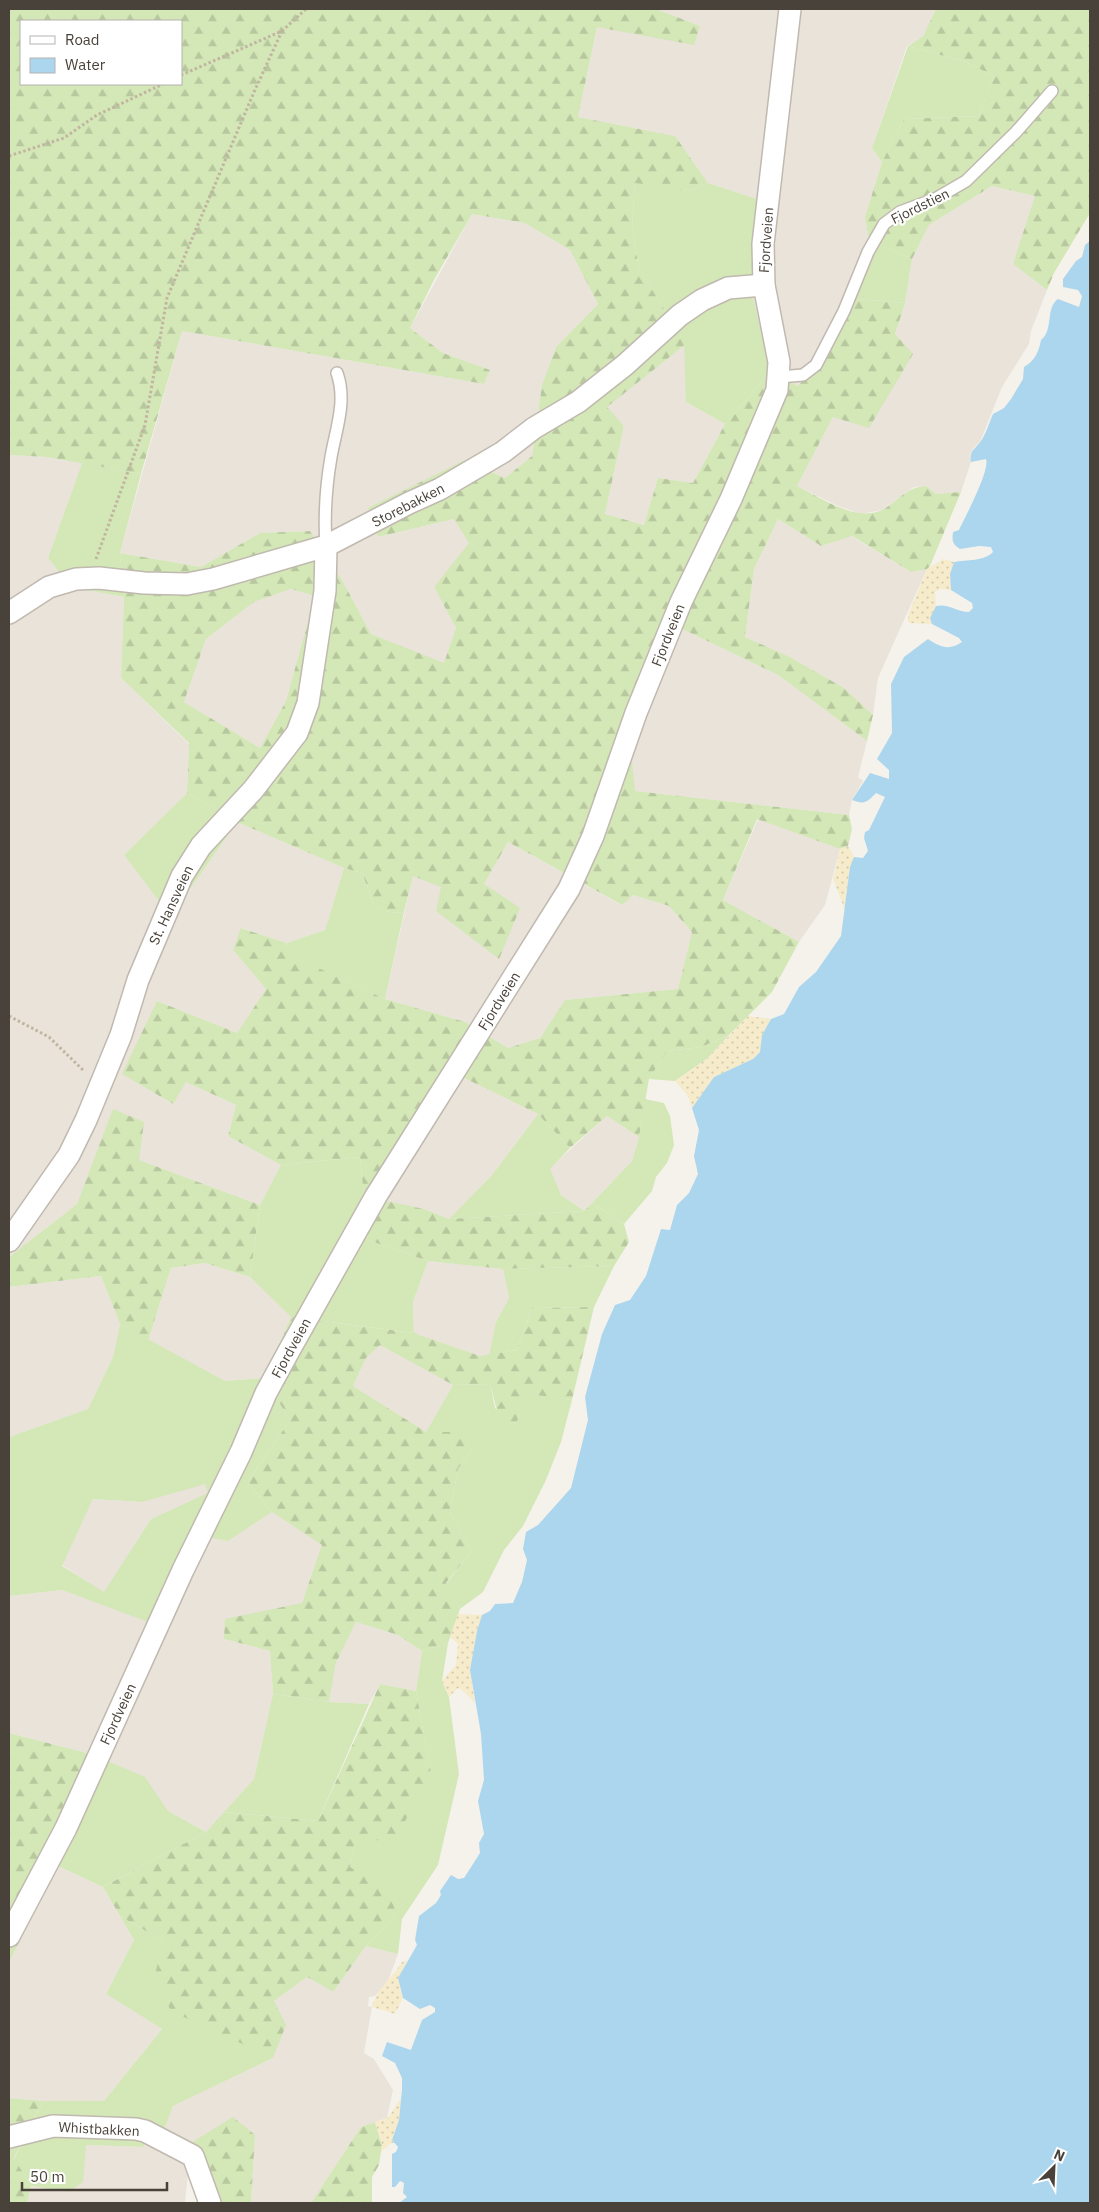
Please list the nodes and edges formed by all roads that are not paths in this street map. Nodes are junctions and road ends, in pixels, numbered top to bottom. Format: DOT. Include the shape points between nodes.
graph roads {
  1 [pos="790,9"];
  2 [pos="1052,91"];
  3 [pos="764,286"];
  4 [pos="337,373"];
  5 [pos="779,377"];
  6 [pos="326,546"];
  7 [pos="9,614"];
  8 [pos="9,1242"];
  9 [pos="9,1936"];
  10 [pos="9,2137"];
  11 [pos="210,2203"];
  1 -- 3 [label="street, Fjordveien" via="764,244"];
  2 -- 5 [label="lane, Fjordstien" via="966,181 935,199 900,212 884,224 816,365 803,375"];
  3 -- 5 [label="street, Fjordveien"];
  3 -- 6 [label="street, Storebakken" via="728,288 702,300 578,402 534,428 503,452 440,489"];
  4 -- 6 [label="lane" via="341,408 326,491"];
  5 -- 9 [label="street, Fjordveien" via="777,390 731,499 681,602 636,713 593,836 568,889 376,1196 290,1348 183,1570 66,1828"];
  6 -- 7 [label="street, Storebakken" via="213,580 187,584 76,579 49,587"];
  6 -- 8 [label="street, St. Hansveien" via="325,591 308,703 297,733 253,790 201,846 182,876 138,980 103,1082 68,1155"];
  10 -- 11 [label="street, Whistbakken" via="53,2126 145,2130 193,2156"];
}
